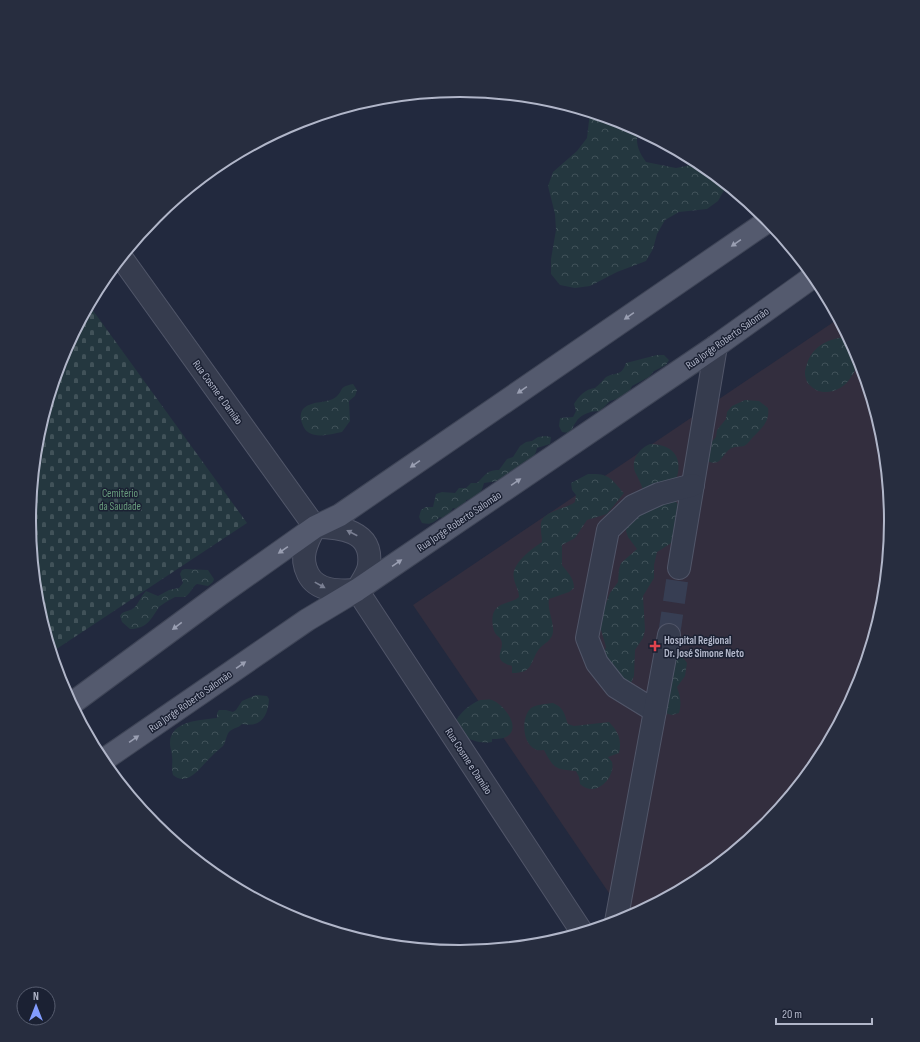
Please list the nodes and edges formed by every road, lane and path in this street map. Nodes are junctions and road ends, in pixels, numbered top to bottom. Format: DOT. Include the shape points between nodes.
graph roads {
  1 [pos="763,224"];
  2 [pos="125,262"];
  3 [pos="809,280"];
  4 [pos="716,346"];
  5 [pos="693,485"];
  6 [pos="315,527"];
  7 [pos="679,568"];
  8 [pos="357,590"];
  9 [pos="669,635"];
  10 [pos="76,701"];
  11 [pos="655,711"];
  12 [pos="107,757"];
  13 [pos="617,915"];
  14 [pos="579,928"];
  1 -- 6 [label="main road, one-way" via="340,516"];
  2 -- 6 [label="street, Rua Cosme e Damião"];
  3 -- 4 [label="main road, Rua Jorge Roberto Salomão"];
  4 -- 5 [label="street"];
  8 -- 4 [label="main road, Rua Jorge Roberto Salomão, one-way"];
  5 -- 7 [label="street"];
  5 -- 11 [label="street" via="659,494 633,506 608,530 587,638 597,663 616,687"];
  8 -- 6 [label="street, one-way" via="369,566 366,545 353,532"];
  6 -- 8 [label="street, one-way" via="303,559 309,577 324,588"];
  6 -- 10 [label="main road, one-way"];
  12 -- 8 [label="main road, Rua Jorge Roberto Salomão, one-way" via="307,620"];
  8 -- 14 [label="street, Rua Cosme e Damião"];
  9 -- 11 [label="street"];
  11 -- 13 [label="street"];
}
